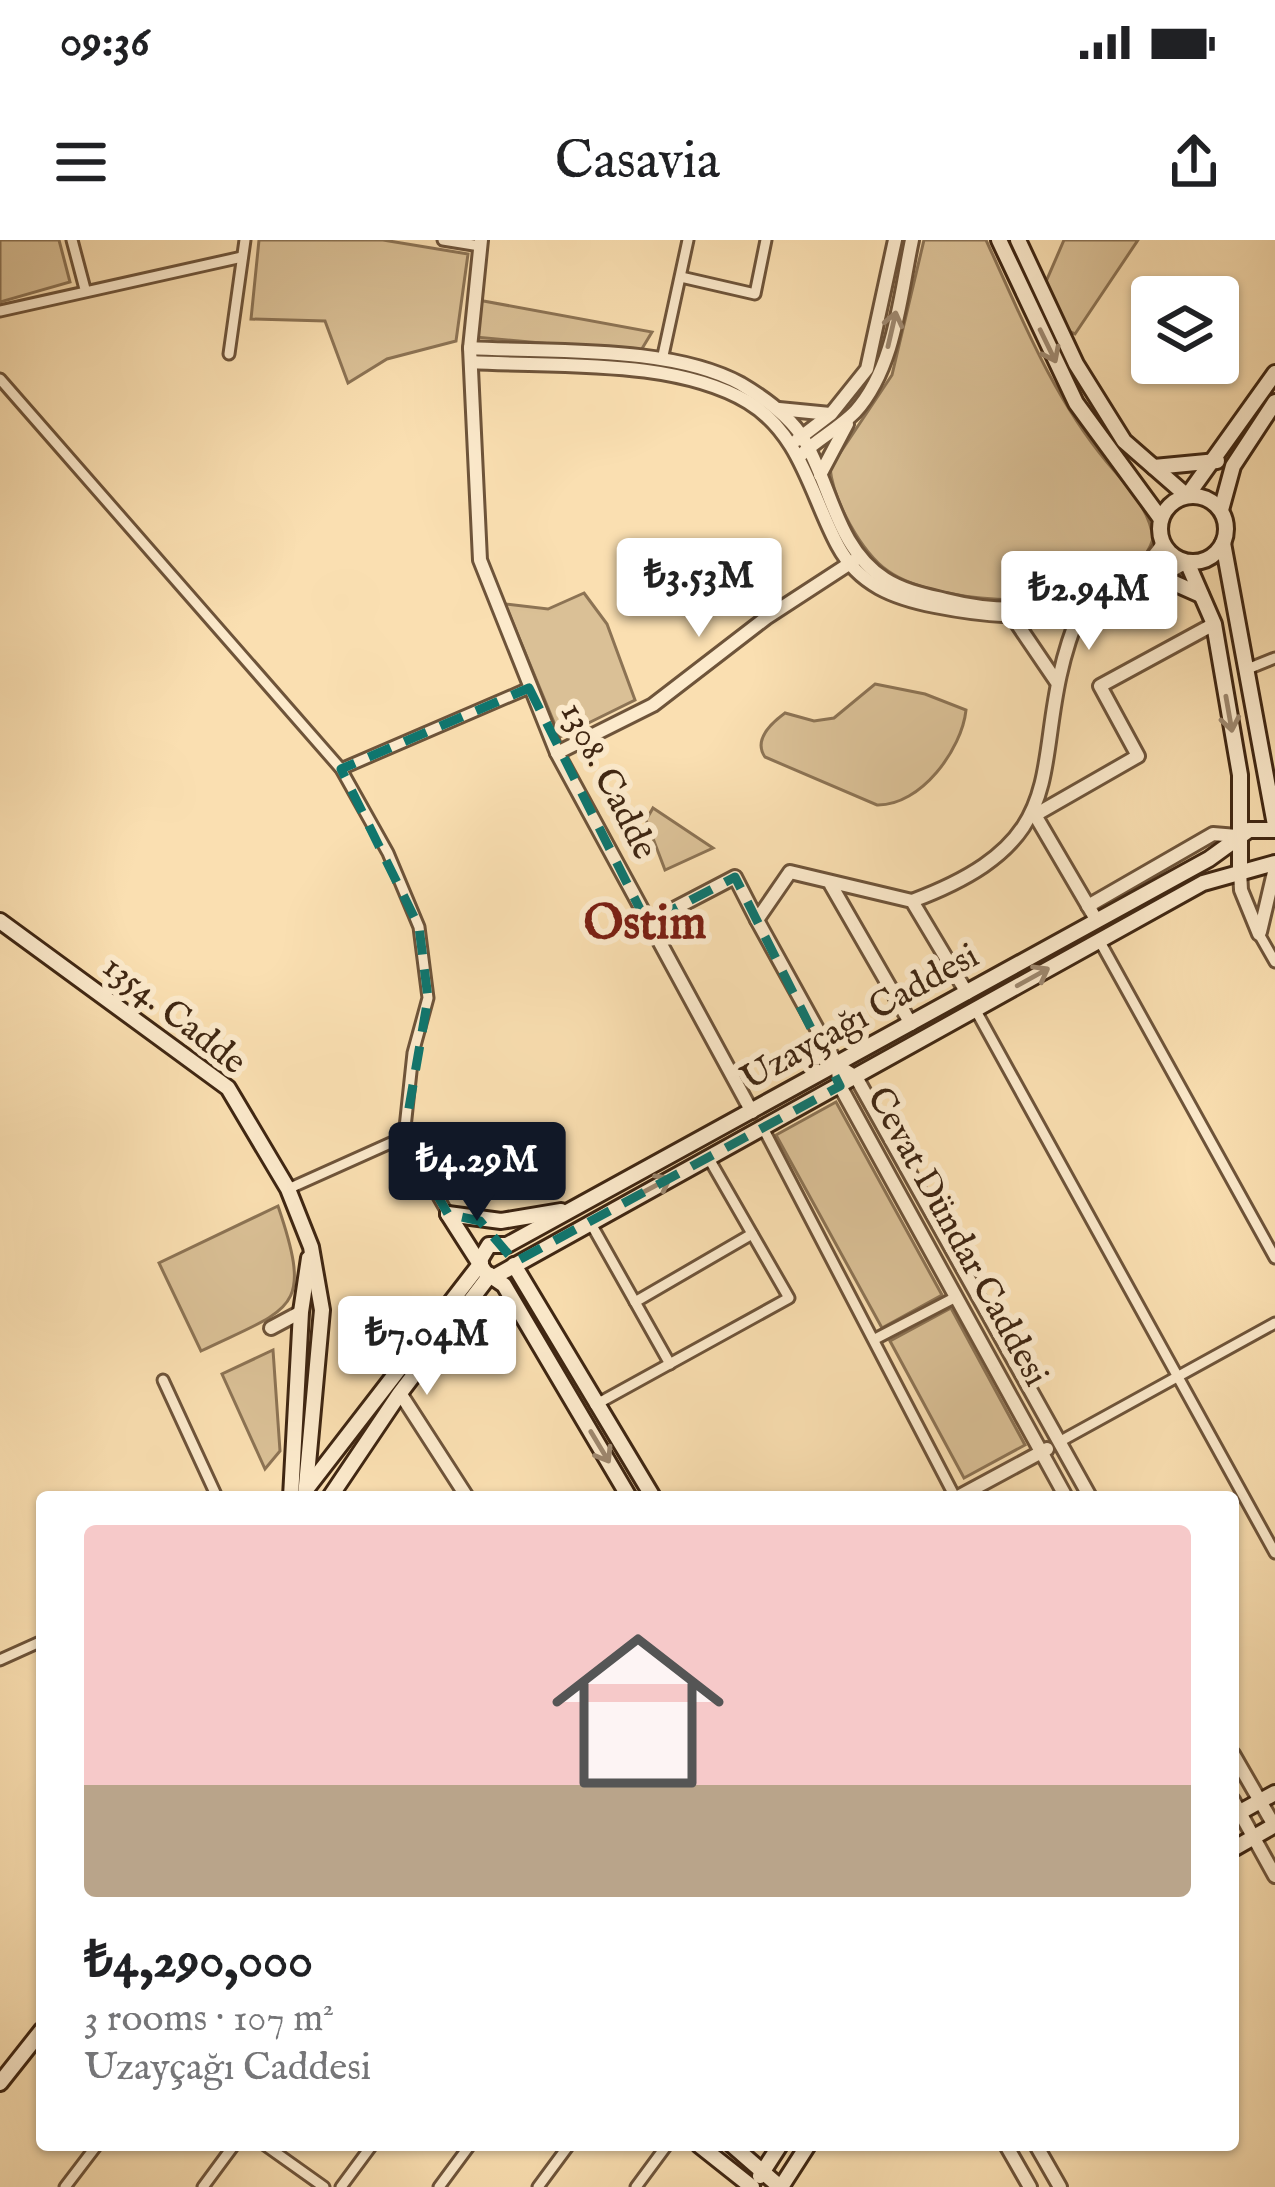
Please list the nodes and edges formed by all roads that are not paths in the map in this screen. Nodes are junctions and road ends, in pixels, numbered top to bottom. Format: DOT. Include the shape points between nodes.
graph roads {
  1 [pos="72,240"];
  2 [pos="245,240"];
  3 [pos="443,240"];
  4 [pos="688,240"];
  5 [pos="766,240"];
  6 [pos="895,240"];
  7 [pos="912,240"];
  8 [pos="999,240"];
  9 [pos="1018,240"];
  10 [pos="480,243"];
  11 [pos="242,257"];
  12 [pos="680,277"];
  13 [pos="85,289"];
  14 [pos="0,311"];
  15 [pos="229,354"];
  16 [pos="470,355"];
  17 [pos="662,360"];
  18 [pos="1275,373"];
  19 [pos="0,379"];
  20 [pos="1275,402"];
  21 [pos="773,407"];
  22 [pos="855,411"];
  23 [pos="831,414"];
  24 [pos="800,446"];
  25 [pos="1217,460"];
  26 [pos="1154,467"];
  27 [pos="820,476"];
  28 [pos="1187,496"];
  29 [pos="1221,510"];
  30 [pos="1161,519"];
  31 [pos="1163,543"];
  32 [pos="1223,543"];
  33 [pos="855,560"];
  34 [pos="1187,562"];
  35 [pos="1138,587"];
  36 [pos="1203,596"];
  37 [pos="1081,609"];
  38 [pos="1014,619"];
  39 [pos="1214,624"];
  40 [pos="1272,660"];
  41 [pos="1245,670"];
  42 [pos="1057,682"];
  43 [pos="529,688"];
  44 [pos="1254,720"];
  45 [pos="557,753"];
  46 [pos="1275,763"];
  47 [pos="341,769"];
  48 [pos="1035,815"];
  49 [pos="1275,828"];
  50 [pos="1237,836"];
  51 [pos="1275,865"];
  52 [pos="1240,870"];
  53 [pos="831,885"];
  54 [pos="912,901"];
  55 [pos="1088,906"];
  56 [pos="757,920"];
  57 [pos="0,921"];
  58 [pos="1097,921"];
  59 [pos="647,923"];
  60 [pos="1259,934"];
  61 [pos="1099,940"];
  62 [pos="1275,962"];
  63 [pos="967,993"];
  64 [pos="976,1009"];
  65 [pos="911,1024"];
  66 [pos="837,1065"];
  67 [pos="856,1077"];
  68 [pos="840,1086"];
  69 [pos="752,1112"];
  70 [pos="763,1127"];
  71 [pos="404,1137"];
  72 [pos="708,1157"];
  73 [pos="288,1189"];
  74 [pos="577,1208"];
  75 [pos="448,1214"];
  76 [pos="589,1221"];
  77 [pos="752,1234"];
  78 [pos="504,1244"];
  79 [pos="311,1247"];
  80 [pos="1275,1258"];
  81 [pos="514,1263"];
  82 [pos="486,1269"];
  83 [pos="956,1297"];
  84 [pos="635,1302"];
  85 [pos="322,1310"];
  86 [pos="301,1312"];
  87 [pos="1275,1323"];
  88 [pos="321,1332"];
  89 [pos="300,1333"];
  90 [pos="877,1338"];
  91 [pos="670,1364"];
  92 [pos="1179,1377"];
  93 [pos="163,1380"];
  94 [pos="400,1393"];
  95 [pos="595,1405"];
  96 [pos="313,1430"];
  97 [pos="343,1438"];
  98 [pos="1059,1442"];
  99 [pos="1042,1452"];
  100 [pos="214,1491"];
  101 [pos="301,1491"];
  102 [pos="302,1491"];
  103 [pos="304,1491"];
  104 [pos="334,1491"];
  105 [pos="463,1491"];
  106 [pos="625,1491"];
  107 [pos="649,1491"];
  108 [pos="954,1491"];
  109 [pos="968,1491"];
  110 [pos="1063,1491"];
  111 [pos="1087,1491"];
  112 [pos="1275,1553"];
  113 [pos="36,1644"];
  114 [pos="0,1660"];
  115 [pos="1239,1765"];
  116 [pos="1275,1793"];
  117 [pos="1259,1802"];
  118 [pos="1239,1808"];
  119 [pos="1239,1815"];
  120 [pos="1275,1826"];
  121 [pos="1254,1838"];
  122 [pos="1239,1846"];
  123 [pos="1275,1876"];
  124 [pos="36,2038"];
  125 [pos="0,2083"];
  126 [pos="92,2151"];
  127 [pos="230,2151"];
  128 [pos="274,2151"];
  129 [pos="368,2151"];
  130 [pos="466,2151"];
  131 [pos="565,2151"];
  132 [pos="662,2151"];
  133 [pos="707,2151"];
  134 [pos="740,2151"];
  135 [pos="776,2151"];
  136 [pos="804,2151"];
  137 [pos="1009,2151"];
  138 [pos="1039,2151"];
  139 [pos="764,2169"];
  140 [pos="65,2187"];
  141 [pos="203,2187"];
  142 [pos="324,2187"];
  143 [pos="341,2187"];
  144 [pos="439,2187"];
  145 [pos="538,2187"];
  146 [pos="635,2187"];
  147 [pos="753,2187"];
  148 [pos="780,2187"];
  149 [pos="1030,2187"];
  150 [pos="1060,2187"];
  1 -- 13 [label="street"];
  2 -- 11 [label="street"];
  3 -- 10 [label="street"];
  4 -- 12 [label="street"];
  5 -- 12 [label="street" via="755,294"];
  6 -- 23 [label="street" via="867,369"];
  22 -- 7 [label="street, one-way" via="886,357"];
  8 -- 30 [label="main road, one-way" via="1076,404"];
  9 -- 26 [label="main road" via="1076,364 1124,441"];
  10 -- 16 [label="street, 1308. Cadde"];
  11 -- 13 [label="street"];
  11 -- 15 [label="street"];
  12 -- 17 [label="street"];
  13 -- 14 [label="street"];
  16 -- 17 [label="street"];
  16 -- 24 [label="street" via="672,375 747,401"];
  16 -- 43 [label="street, 1308. Cadde" via="480,560"];
  17 -- 21 [label="street" via="713,371"];
  18 -- 25 [label="main road"];
  19 -- 47 [label="street"];
  20 -- 29 [label="main road" via="1233,466"];
  21 -- 23 [label="street"];
  21 -- 24 [label="street"];
  22 -- 24 [label="street"];
  22 -- 27 [label="street"];
  23 -- 24 [label="street"];
  24 -- 27 [label="street"];
  24 -- 33 [label="street"];
  25 -- 26 [label="main road"];
  25 -- 28 [label="main road"];
  26 -- 28 [label="main road"];
  27 -- 33 [label="street"];
  28 -- 29 [label="main road"];
  28 -- 30 [label="main road"];
  29 -- 32 [label="main road"];
  30 -- 31 [label="main road"];
  31 -- 33 [label="street" via="1141,570 1037,609 965,605 908,590"];
  31 -- 34 [label="main road"];
  32 -- 34 [label="main road" via="1208,559"];
  32 -- 41 [label="main road"];
  33 -- 38 [label="street" via="889,594"];
  33 -- 45 [label="street" via="653,705"];
  34 -- 35 [label="street"];
  34 -- 36 [label="main road"];
  35 -- 36 [label="main road" via="1174,583"];
  35 -- 37 [label="street"];
  36 -- 39 [label="main road"];
  37 -- 38 [label="street"];
  37 -- 42 [label="street"];
  38 -- 42 [label="street"];
  39 -- 48 [label="street" via="1100,686 1138,757"];
  39 -- 50 [label="main road, one-way" via="1240,775"];
  40 -- 41 [label="street"];
  41 -- 44 [label="main road"];
  42 -- 48 [label="street"];
  43 -- 45 [label="street, 1308. Cadde"];
  43 -- 47 [label="street"];
  44 -- 46 [label="main road"];
  44 -- 49 [label="main road"];
  45 -- 59 [label="street, 1308. Cadde"];
  47 -- 71 [label="street" via="419,927 428,998"];
  48 -- 54 [label="street" via="1010,849 969,880"];
  48 -- 55 [label="street"];
  49 -- 50 [label="main road"];
  50 -- 52 [label="main road"];
  50 -- 55 [label="street" via="1213,834"];
  50 -- 58 [label="main road, Uzayçağı Caddesi"];
  51 -- 52 [label="main road, Uzayçağı Caddesi"];
  51 -- 60 [label="street"];
  52 -- 60 [label="street"];
  52 -- 61 [label="main road, Uzayçağı Caddesi"];
  53 -- 54 [label="street"];
  53 -- 56 [label="street" via="790,872"];
  53 -- 65 [label="street"];
  54 -- 63 [label="street"];
  55 -- 58 [label="street"];
  56 -- 59 [label="street" via="735,878"];
  56 -- 66 [label="street"];
  57 -- 73 [label="main road, 1354. Cadde" via="228,1088"];
  58 -- 63 [label="main road, Uzayçağı Caddesi"];
  59 -- 69 [label="street, 1308. Cadde"];
  60 -- 62 [label="street"];
  64 -- 61 [label="main road, Uzayçağı Caddesi, one-way"];
  61 -- 80 [label="street"];
  63 -- 65 [label="main road, Uzayçağı Caddesi"];
  64 -- 67 [label="main road, Uzayçağı Caddesi"];
  64 -- 92 [label="street"];
  65 -- 66 [label="main road, Uzayçağı Caddesi"];
  66 -- 67 [label="street, Cevat Dündar Caddesi"];
  66 -- 68 [label="street, Cevat Dündar Caddesi"];
  66 -- 69 [label="main road, Uzayçağı Caddesi"];
  67 -- 68 [label="main road, Uzayçağı Caddesi"];
  67 -- 98 [label="street, Cevat Dündar Caddesi"];
  68 -- 70 [label="main road, Uzayçağı Caddesi"];
  68 -- 83 [label="street, Cevat Dündar Caddesi"];
  69 -- 74 [label="main road, Uzayçağı Caddesi"];
  70 -- 72 [label="main road, Uzayçağı Caddesi"];
  70 -- 90 [label="street"];
  71 -- 73 [label="street"];
  71 -- 75 [label="street"];
  76 -- 72 [label="main road, Uzayçağı Caddesi, one-way"];
  72 -- 77 [label="street"];
  73 -- 79 [label="main road, 1354. Cadde"];
  74 -- 75 [label="main road" via="502,1221"];
  74 -- 78 [label="main road, Uzayçağı Caddesi"];
  75 -- 78 [label="main road"];
  75 -- 82 [label="main road"];
  76 -- 81 [label="main road, Uzayçağı Caddesi"];
  76 -- 84 [label="street"];
  77 -- 84 [label="street"];
  77 -- 91 [label="street" via="788,1298"];
  78 -- 81 [label="main road"];
  78 -- 82 [label="main road, Uzayçağı Caddesi" via="489,1245"];
  79 -- 85 [label="main road, 1354. Cadde"];
  79 -- 86 [label="main road"];
  81 -- 82 [label="main road, Uzayçağı Caddesi"];
  81 -- 95 [label="main road"];
  82 -- 94 [label="main road"];
  82 -- 97 [label="main road"];
  82 -- 106 [label="main road, one-way"];
  83 -- 90 [label="street"];
  83 -- 99 [label="street, Cevat Dündar Caddesi"];
  84 -- 91 [label="street"];
  85 -- 86 [label="main road"];
  85 -- 88 [label="main road, 1354. Cadde"];
  86 -- 89 [label="main road"];
  86 -- 89 [label="street" via="272,1328"];
  87 -- 92 [label="street"];
  88 -- 89 [label="main road"];
  88 -- 96 [label="main road, 1354. Cadde"];
  89 -- 101 [label="main road"];
  90 -- 108 [label="street"];
  91 -- 95 [label="street"];
  92 -- 98 [label="street"];
  92 -- 112 [label="street"];
  93 -- 100 [label="street"];
  94 -- 104 [label="main road"];
  94 -- 105 [label="street"];
  95 -- 107 [label="main road"];
  96 -- 97 [label="main road"];
  96 -- 102 [label="main road, 1354. Cadde"];
  97 -- 103 [label="main road"];
  98 -- 99 [label="street"];
  98 -- 111 [label="street, Cevat Dündar Caddesi"];
  99 -- 109 [label="street"];
  99 -- 110 [label="street, Cevat Dündar Caddesi"];
  113 -- 114 [label="street"];
  115 -- 117 [label="street"];
  116 -- 117 [label="main road"];
  117 -- 118 [label="main road"];
  117 -- 120 [label="street"];
  119 -- 121 [label="street"];
  120 -- 121 [label="main road"];
  121 -- 122 [label="main road"];
  121 -- 123 [label="street"];
  124 -- 125 [label="main road"];
  126 -- 140 [label="street"];
  127 -- 141 [label="street"];
  128 -- 142 [label="street"];
  129 -- 143 [label="street"];
  130 -- 144 [label="street"];
  131 -- 145 [label="street"];
  132 -- 146 [label="street"];
  133 -- 147 [label="main road"];
  134 -- 139 [label="main road"];
  135 -- 139 [label="main road"];
  136 -- 148 [label="main road"];
  137 -- 149 [label="street"];
  138 -- 150 [label="street"];
  139 -- 147 [label="main road"];
  139 -- 148 [label="main road"];
}
